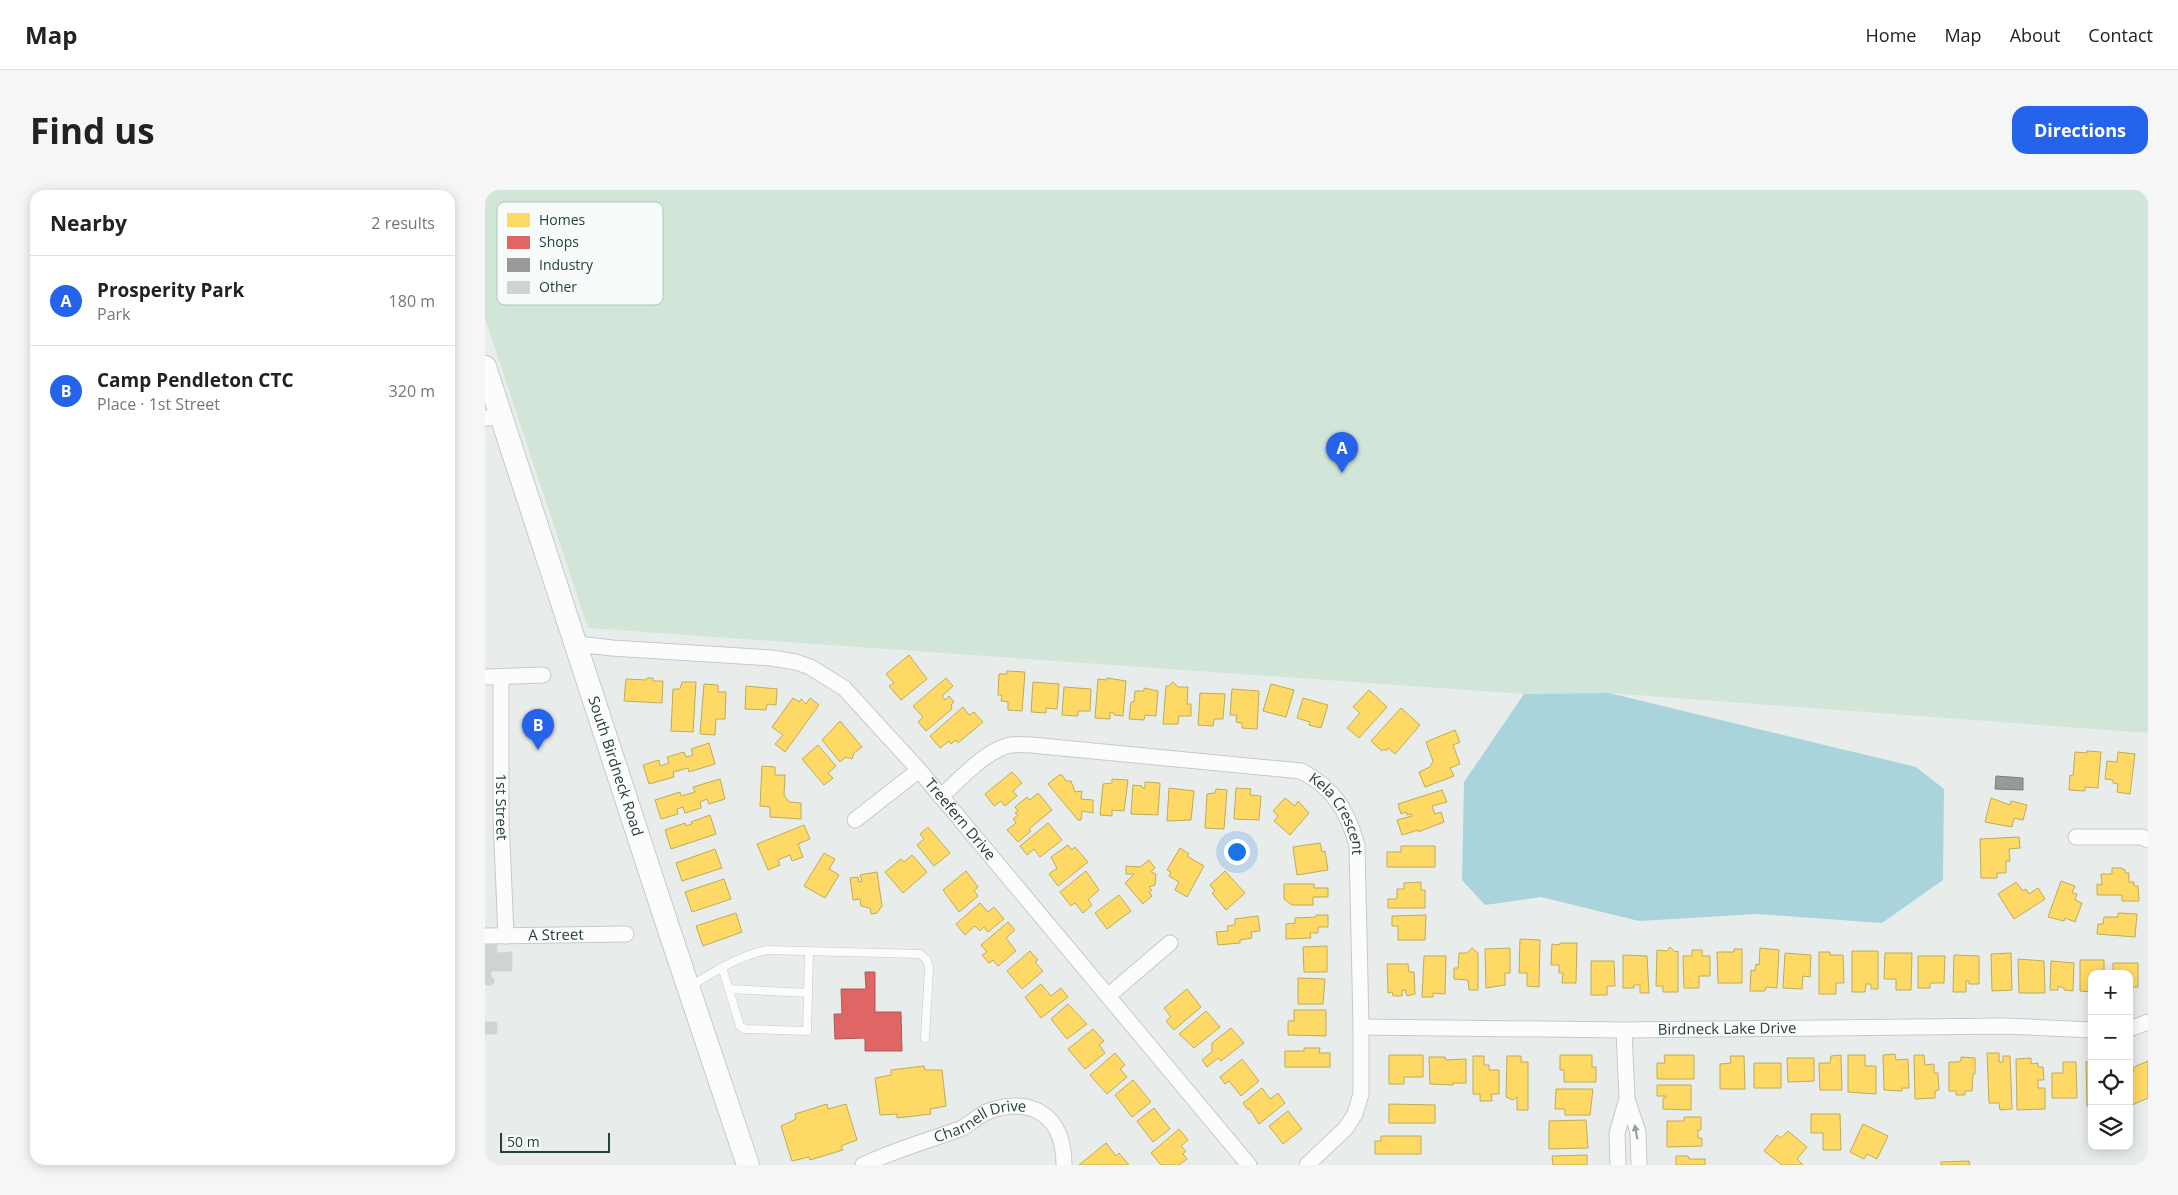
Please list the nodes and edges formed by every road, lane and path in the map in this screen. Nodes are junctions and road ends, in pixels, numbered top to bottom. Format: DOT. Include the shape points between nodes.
graph roads {
  1 [pos="485,367"];
  2 [pos="493,417"];
  3 [pos="577,644"];
  4 [pos="543,675"];
  5 [pos="485,677"];
  6 [pos="501,677"];
  7 [pos="919,770"];
  8 [pos="941,797"];
  9 [pos="855,820"];
  10 [pos="2076,837"];
  11 [pos="2148,840"];
  12 [pos="627,934"];
  13 [pos="485,936"];
  14 [pos="506,936"];
  15 [pos="1170,943"];
  16 [pos="809,951"];
  17 [pos="722,967"];
  18 [pos="688,987"];
  19 [pos="729,989"];
  20 [pos="808,993"];
  21 [pos="1108,996"];
  22 [pos="2148,1022"];
  23 [pos="1361,1027"];
  24 [pos="2133,1028"];
  25 [pos="1624,1030"];
  26 [pos="2088,1030"];
  27 [pos="925,1038"];
  28 [pos="1627,1099"];
  29 [pos="748,1165"];
  30 [pos="863,1165"];
  31 [pos="1064,1165"];
  32 [pos="1249,1165"];
  33 [pos="1307,1165"];
  34 [pos="1617,1165"];
  35 [pos="1639,1165"];
  1 -- 2 [label="street, South Birdneck Road"];
  2 -- 3 [label="street, South Birdneck Road"];
  3 -- 7 [label="street, Treefern Drive" via="771,658 810,667 844,688"];
  3 -- 18 [label="street, South Birdneck Road"];
  4 -- 6 [label="street"];
  5 -- 6 [label="street"];
  6 -- 14 [label="street, 1st Street" via="501,818"];
  7 -- 8 [label="street, Treefern Drive"];
  7 -- 9 [label="street"];
  8 -- 21 [label="street, Treefern Drive"];
  8 -- 23 [label="street, Kela Crescent" via="996,750 1010,745 1031,744 1301,771 1317,779 1334,795 1350,819 1357,845"];
  10 -- 11 [label="street" via="2143,837"];
  12 -- 14 [label="street, A Street"];
  13 -- 14 [label="street, A Street"];
  15 -- 21 [label="street"];
  16 -- 17 [label="lane" via="767,950"];
  16 -- 20 [label="lane"];
  16 -- 27 [label="lane" via="920,954 927,960 929,968"];
  17 -- 18 [label="lane"];
  17 -- 19 [label="lane"];
  18 -- 29 [label="street, South Birdneck Road"];
  19 -- 20 [label="lane"];
  19 -- 20 [label="lane" via="740,1026 745,1029 807,1031"];
  21 -- 32 [label="street, Treefern Drive"];
  22 -- 24 [label="street"];
  23 -- 25 [label="street, Birdneck Lake Drive"];
  23 -- 33 [label="street, Kela Crescent" via="1361,1094 1355,1114 1347,1128"];
  25 -- 26 [label="street, Birdneck Lake Drive" via="2005,1026"];
  25 -- 28 [label="street"];
  28 -- 34 [label="street" via="1617,1133"];
  35 -- 28 [label="street, one-way" via="1638,1132"];
  30 -- 31 [label="street, Charnell Drive" via="885,1154 962,1128 987,1112 1016,1105 1035,1109 1053,1123 1064,1152"];
}
